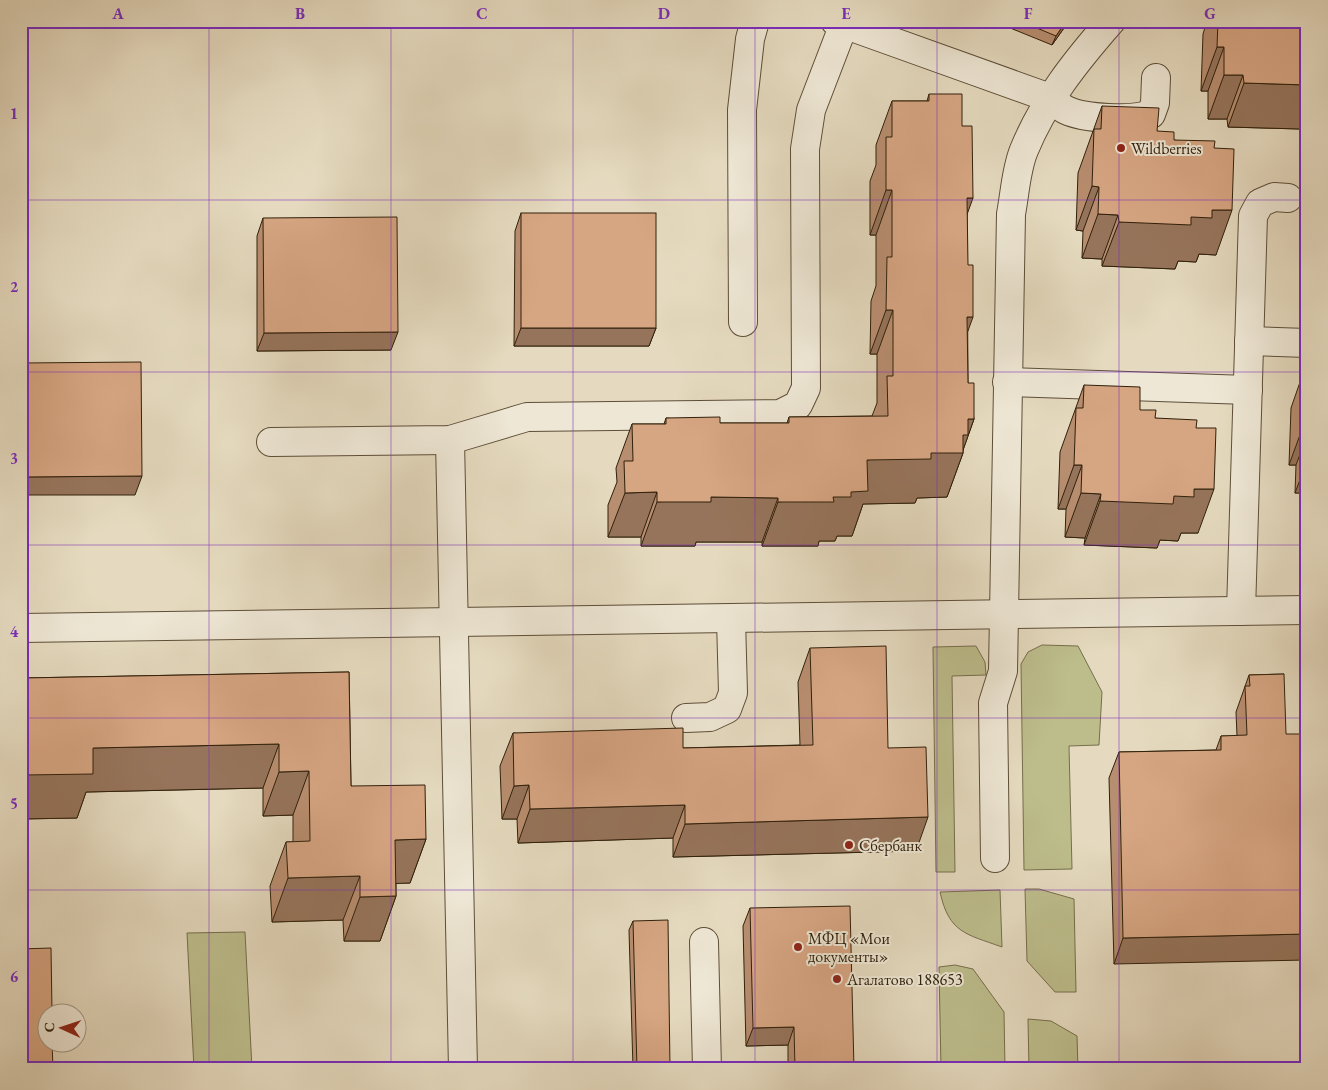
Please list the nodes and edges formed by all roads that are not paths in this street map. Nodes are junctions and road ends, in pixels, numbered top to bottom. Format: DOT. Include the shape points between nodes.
graph roads {
  1 [pos="756,21"];
  2 [pos="1111,21"];
  3 [pos="839,23"];
  4 [pos="1156,78"];
  5 [pos="1050,98"];
  6 [pos="1288,198"];
  7 [pos="743,322"];
  8 [pos="1249,341"];
  9 [pos="1307,343"];
  10 [pos="1007,382"];
  11 [pos="1248,390"];
  12 [pos="450,440"];
  13 [pos="271,442"];
  14 [pos="1307,610"];
  15 [pos="1241,611"];
  16 [pos="1002,615"];
  17 [pos="731,619"];
  18 [pos="453,623"];
  19 [pos="21,628"];
  20 [pos="686,718"];
  21 [pos="995,858"];
  22 [pos="704,942"];
  23 [pos="463,1069"];
  24 [pos="707,1069"];
  1 -- 7 [label="street" via="750,40 742,110"];
  2 -- 5 [label="street" via="1073,64"];
  3 -- 5 [label="street"];
  3 -- 12 [label="street" via="811,110 805,149 806,388 798,405 780,414 527,417"];
  4 -- 5 [label="street" via="1151,114 1140,118 1087,116 1067,110"];
  5 -- 10 [label="street" via="1023,151 1011,214"];
  6 -- 8 [label="street" via="1274,197 1260,203 1253,216"];
  8 -- 9 [label="street"];
  8 -- 11 [label="street"];
  10 -- 11 [label="street"];
  10 -- 16 [label="street"];
  11 -- 15 [label="street"];
  12 -- 13 [label="street"];
  12 -- 18 [label="street"];
  14 -- 15 [label="street"];
  15 -- 16 [label="street"];
  16 -- 17 [label="street"];
  16 -- 21 [label="street" via="1003,671 993,703"];
  17 -- 18 [label="street"];
  17 -- 20 [label="street" via="733,692 727,709 710,717"];
  18 -- 19 [label="street"];
  18 -- 23 [label="street"];
  22 -- 24 [label="street"];
}
